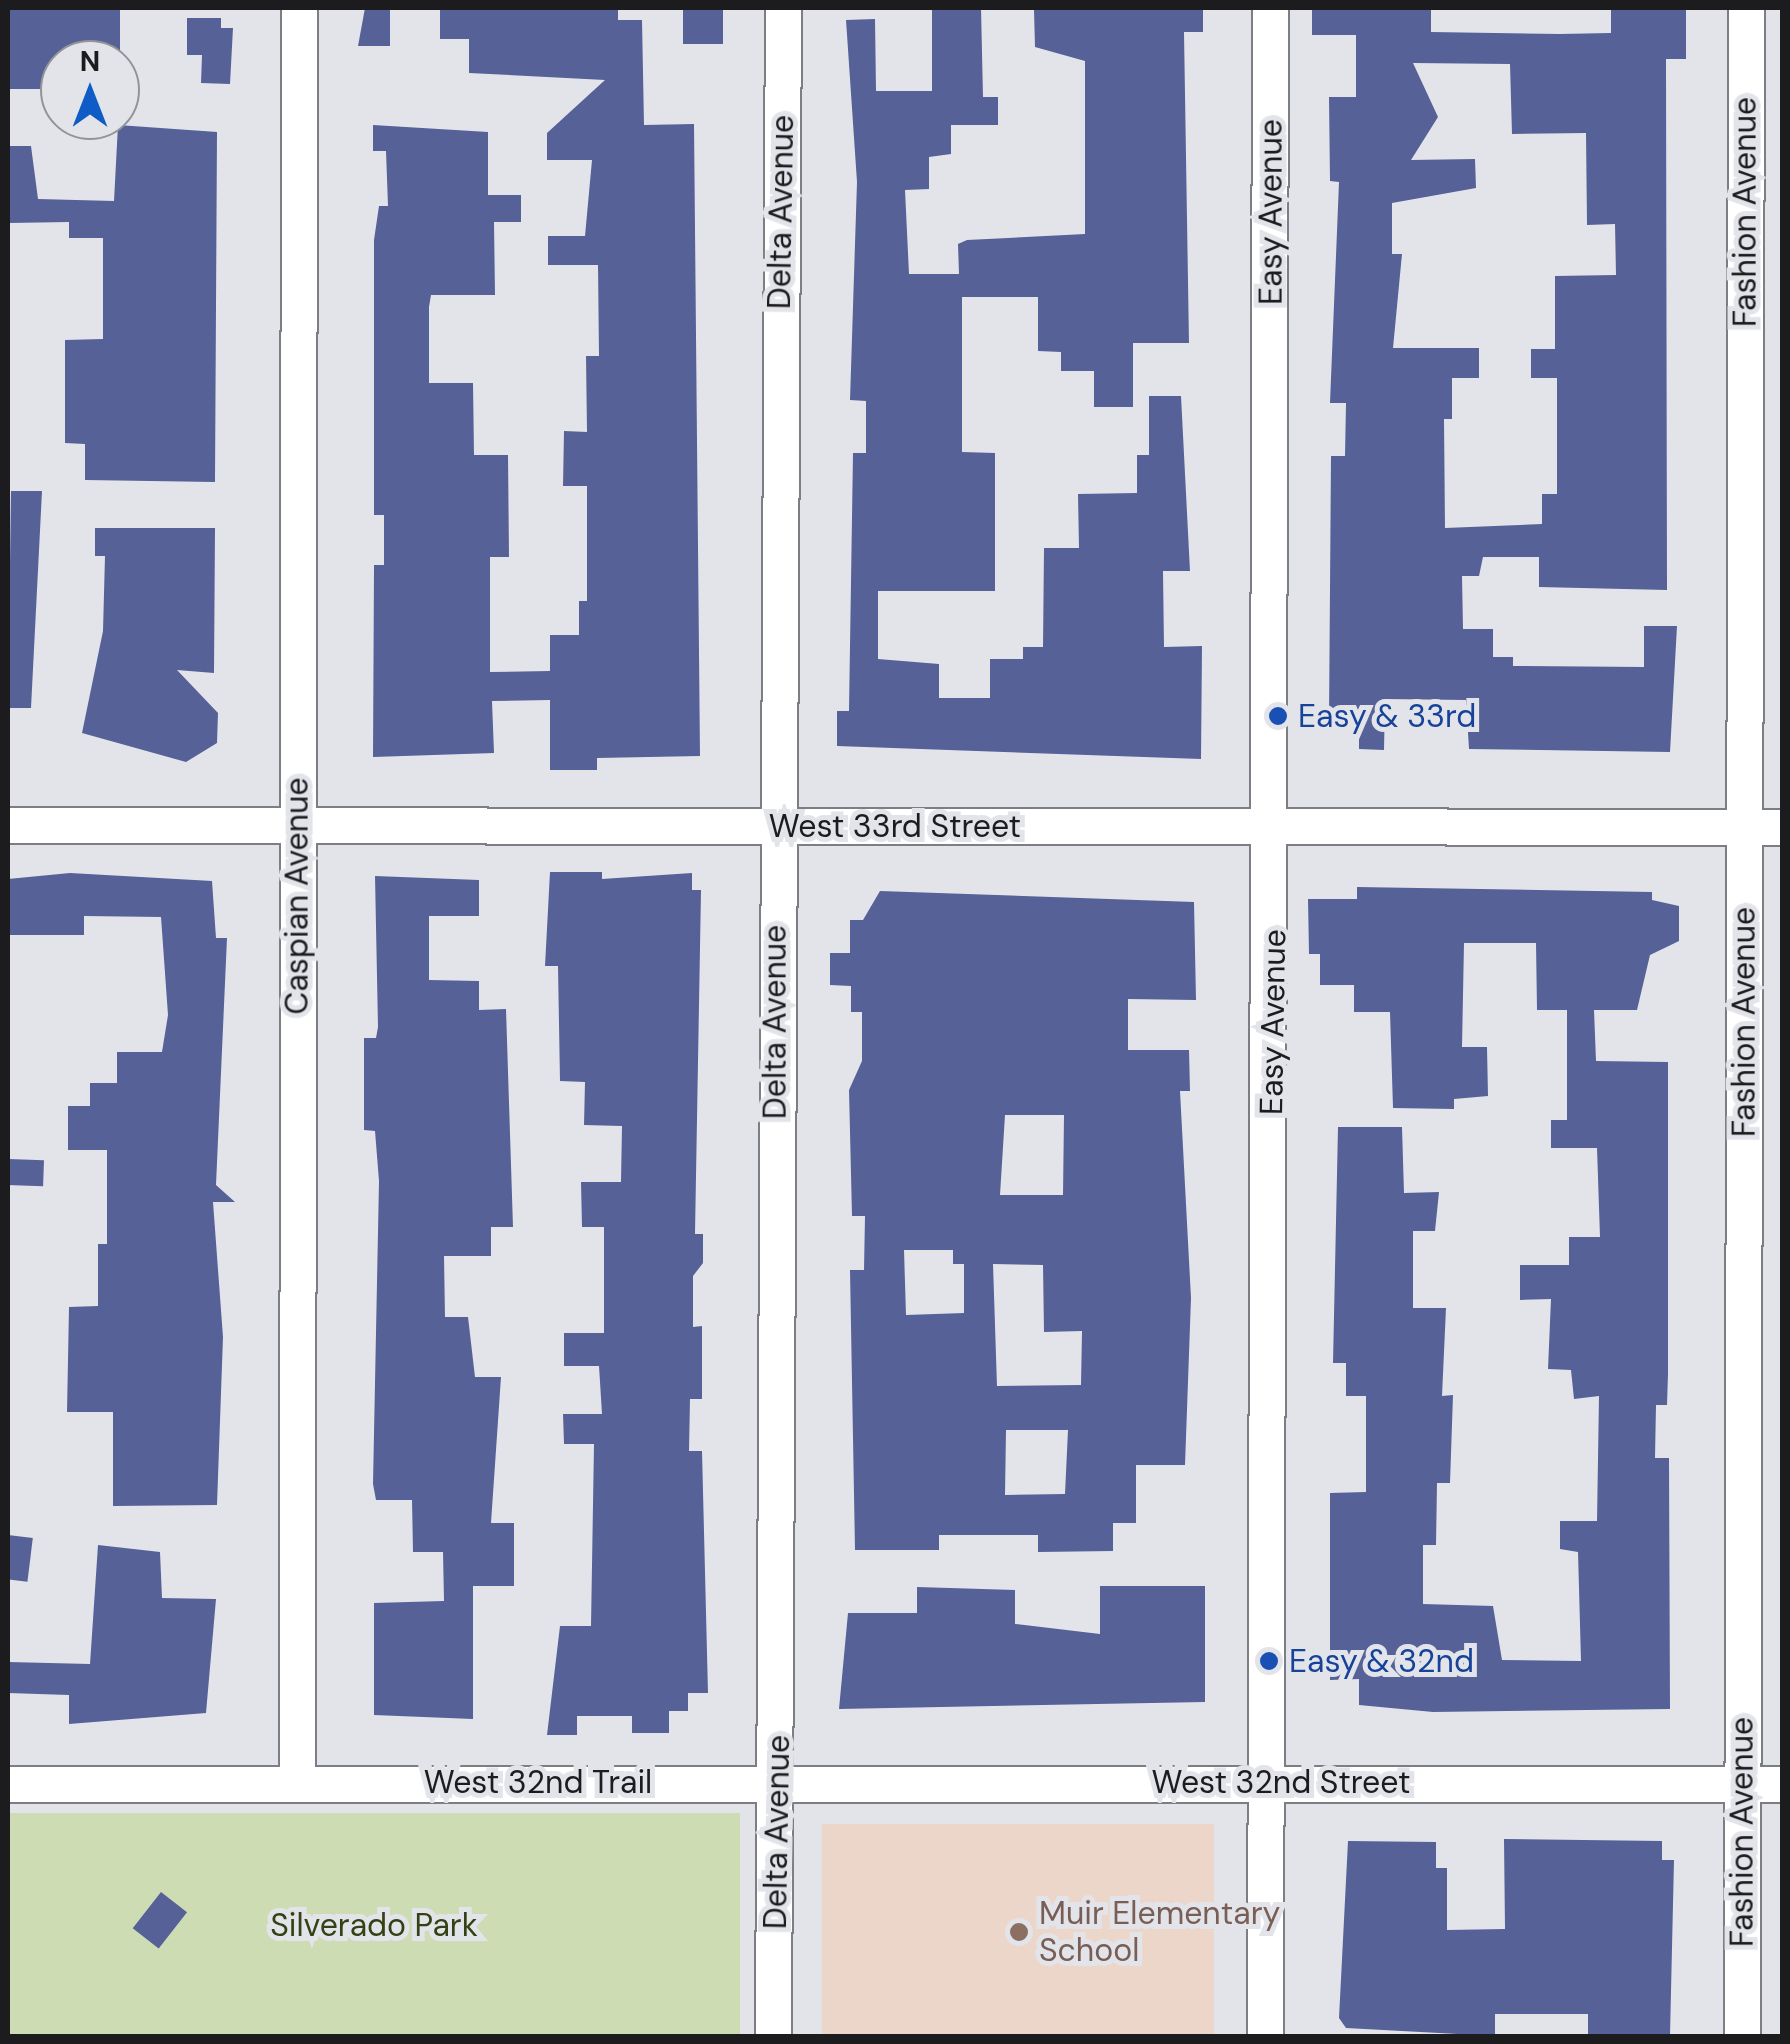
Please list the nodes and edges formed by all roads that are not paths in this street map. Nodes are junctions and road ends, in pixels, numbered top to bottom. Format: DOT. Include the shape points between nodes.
graph roads {
  1 [pos="299,8"];
  2 [pos="783,8"];
  3 [pos="1270,8"];
  4 [pos="1746,8"];
  5 [pos="8,824"];
  6 [pos="296,825"];
  7 [pos="774,826"];
  8 [pos="1275,826"];
  9 [pos="1744,827"];
  10 [pos="1782,827"];
  11 [pos="778,1780"];
  12 [pos="1266,1782"];
  13 [pos="8,1784"];
  14 [pos="298,1784"];
  15 [pos="1742,1784"];
  16 [pos="1782,1784"];
  17 [pos="773,2036"];
  18 [pos="1264,2036"];
  19 [pos="1742,2036"];
  1 -- 6 [label="street, Caspian Avenue"];
  2 -- 7 [label="street, Delta Avenue"];
  3 -- 8 [label="street, Easy Avenue"];
  4 -- 9 [label="street, Fashion Avenue"];
  5 -- 6 [label="street, West 33rd Street"];
  6 -- 7 [label="street, West 33rd Street"];
  6 -- 14 [label="street, Caspian Avenue"];
  7 -- 8 [label="street, West 33rd Street"];
  7 -- 11 [label="street, Delta Avenue"];
  8 -- 9 [label="street, West 33rd Street"];
  8 -- 12 [label="street, Easy Avenue"];
  9 -- 10 [label="street, West 33rd Street"];
  9 -- 15 [label="street, Fashion Avenue"];
  11 -- 12 [label="street, West 32nd Street"];
  11 -- 14 [label="street, West 32nd Trail"];
  11 -- 17 [label="street, Delta Avenue"];
  12 -- 15 [label="street, West 32nd Street"];
  12 -- 18 [label="street, Easy Avenue"];
  13 -- 14 [label="street"];
  15 -- 16 [label="street, West 32nd Street"];
  15 -- 19 [label="street, Fashion Avenue"];
}
